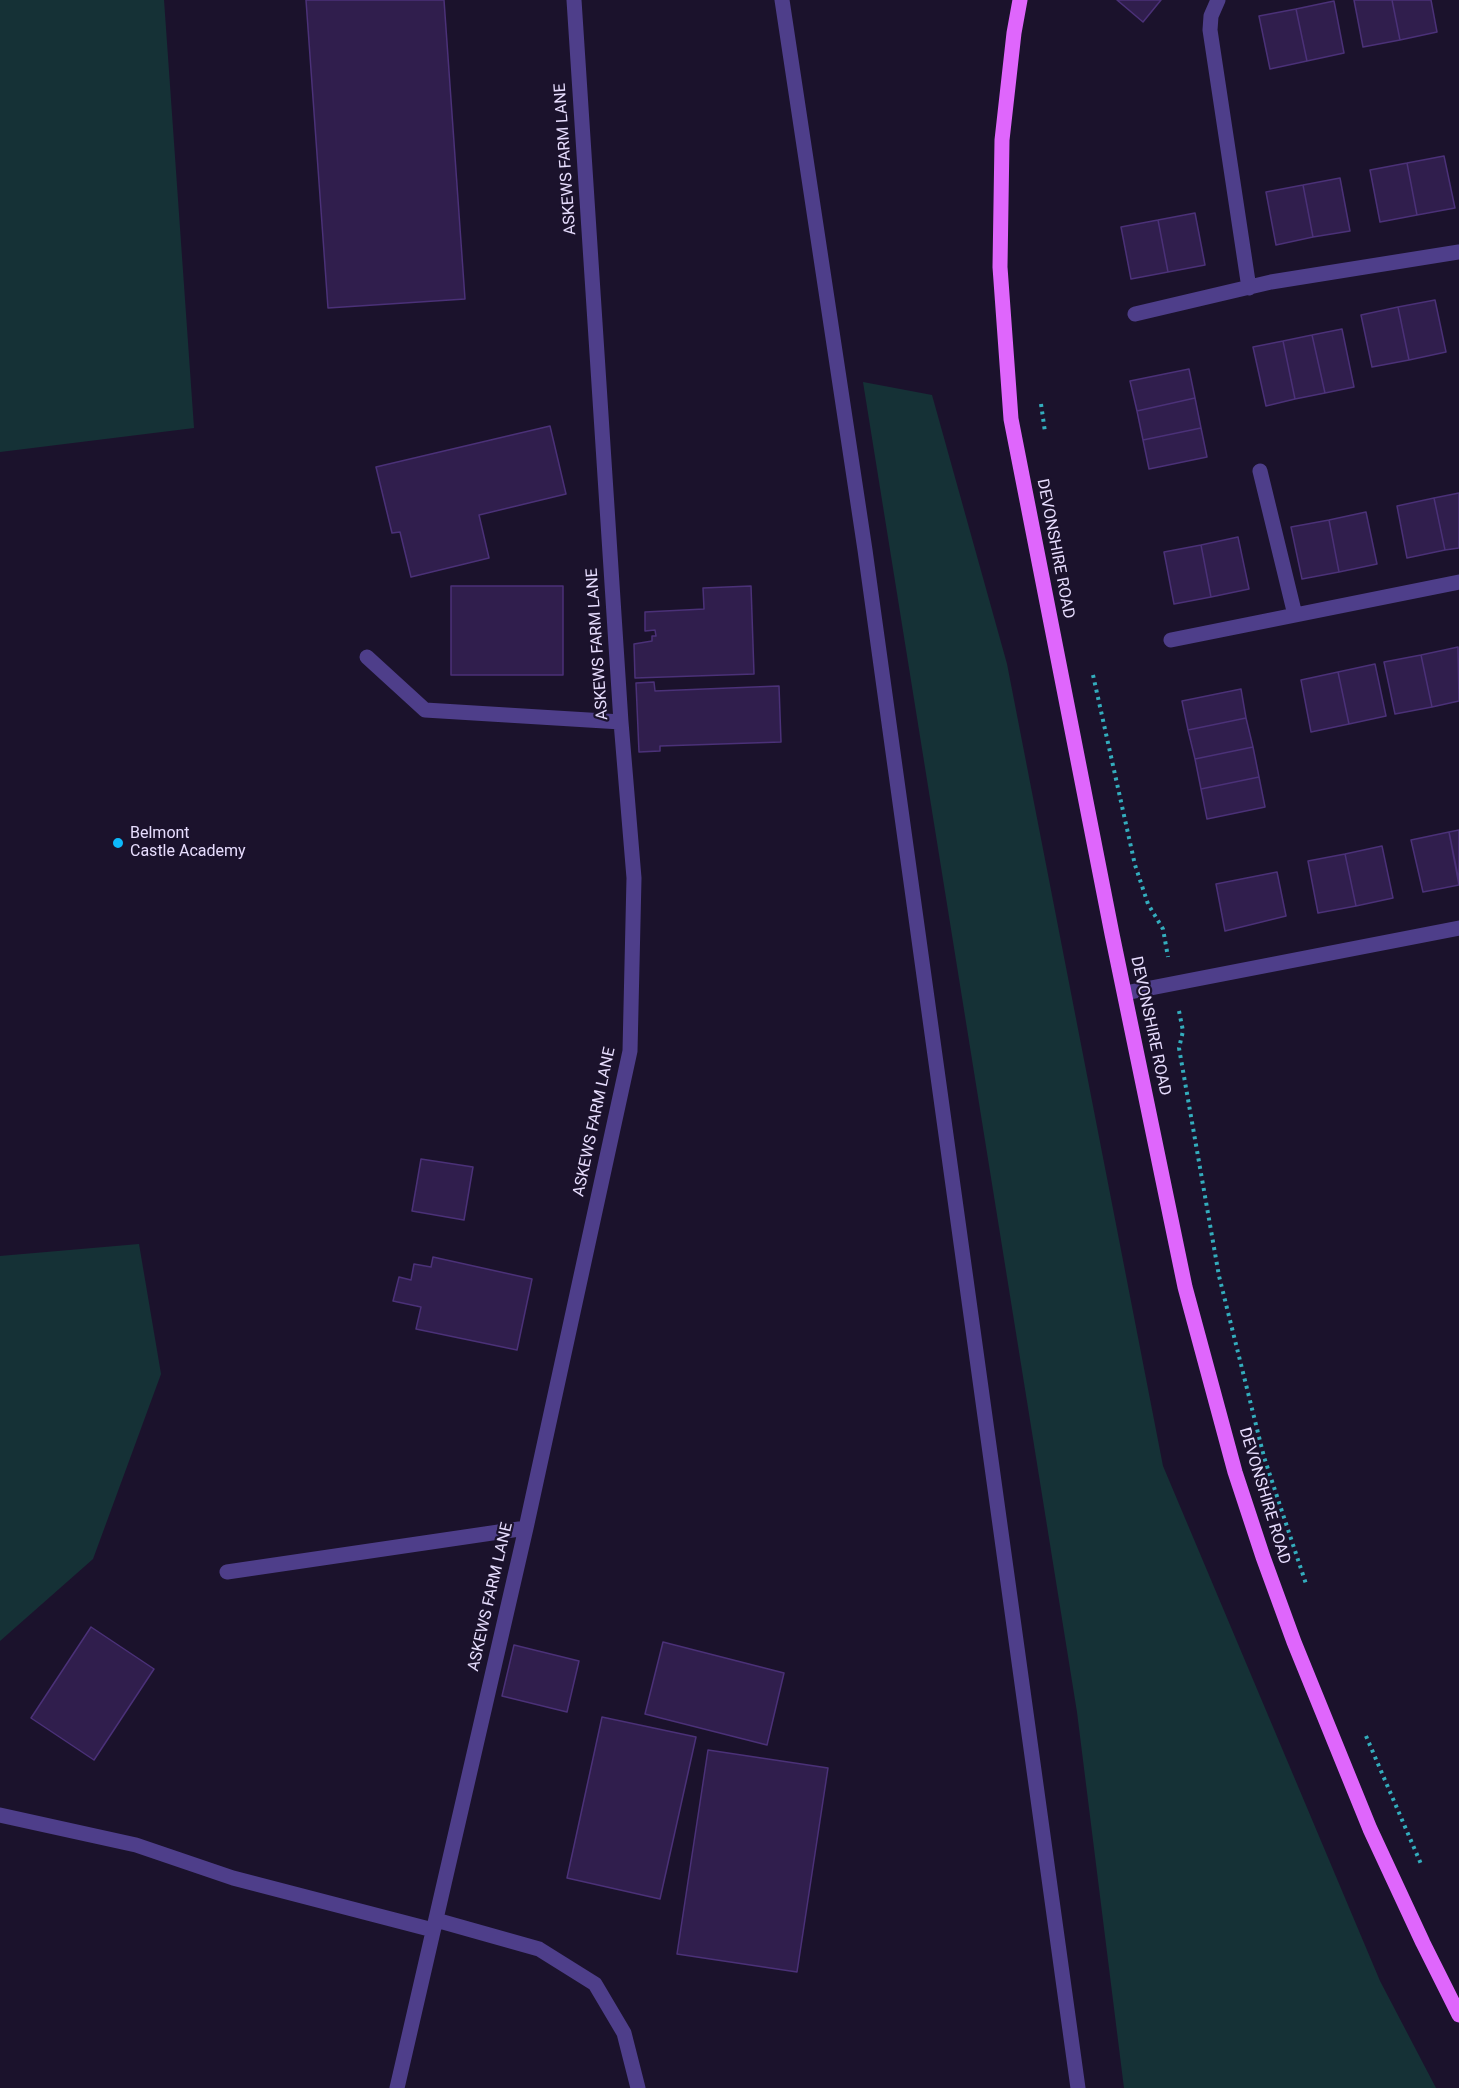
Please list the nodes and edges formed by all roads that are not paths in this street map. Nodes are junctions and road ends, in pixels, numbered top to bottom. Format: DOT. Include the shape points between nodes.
graph roads {
  1 [pos="574,0"];
  2 [pos="782,0"];
  3 [pos="1020,0"];
  4 [pos="1218,0"];
  5 [pos="1459,252"];
  6 [pos="1249,288"];
  7 [pos="1135,314"];
  8 [pos="1260,471"];
  9 [pos="1459,582"];
  10 [pos="1295,615"];
  11 [pos="1171,640"];
  12 [pos="367,657"];
  13 [pos="621,722"];
  14 [pos="1459,928"];
  15 [pos="1125,993"];
  16 [pos="526,1528"];
  17 [pos="227,1572"];
  18 [pos="0,1815"];
  19 [pos="434,1925"];
  20 [pos="1459,2015"];
  21 [pos="397,2088"];
  22 [pos="638,2088"];
  23 [pos="1078,2088"];
  1 -- 13 [label="street, ASKEWS FARM LANE"];
  2 -- 23 [label="street" via="865,550"];
  3 -- 15 [label="main road, DEVONSHIRE ROAD" via="1002,140 1000,255 1011,418"];
  4 -- 6 [label="street" via="1210,30"];
  5 -- 6 [label="street"];
  6 -- 7 [label="street"];
  8 -- 10 [label="street"];
  9 -- 10 [label="street"];
  10 -- 11 [label="street"];
  12 -- 13 [label="street" via="425,710"];
  13 -- 16 [label="street, ASKEWS FARM LANE" via="634,878 630,1051"];
  14 -- 15 [label="street"];
  15 -- 20 [label="main road, DEVONSHIRE ROAD" via="1185,1287 1235,1472 1294,1642 1370,1829"];
  16 -- 17 [label="street"];
  16 -- 19 [label="street, ASKEWS FARM LANE"];
  18 -- 19 [label="street" via="136,1845 233,1878"];
  19 -- 21 [label="street, ASKEWS FARM LANE"];
  19 -- 22 [label="street" via="539,1949 595,1984 624,2033"];
}
